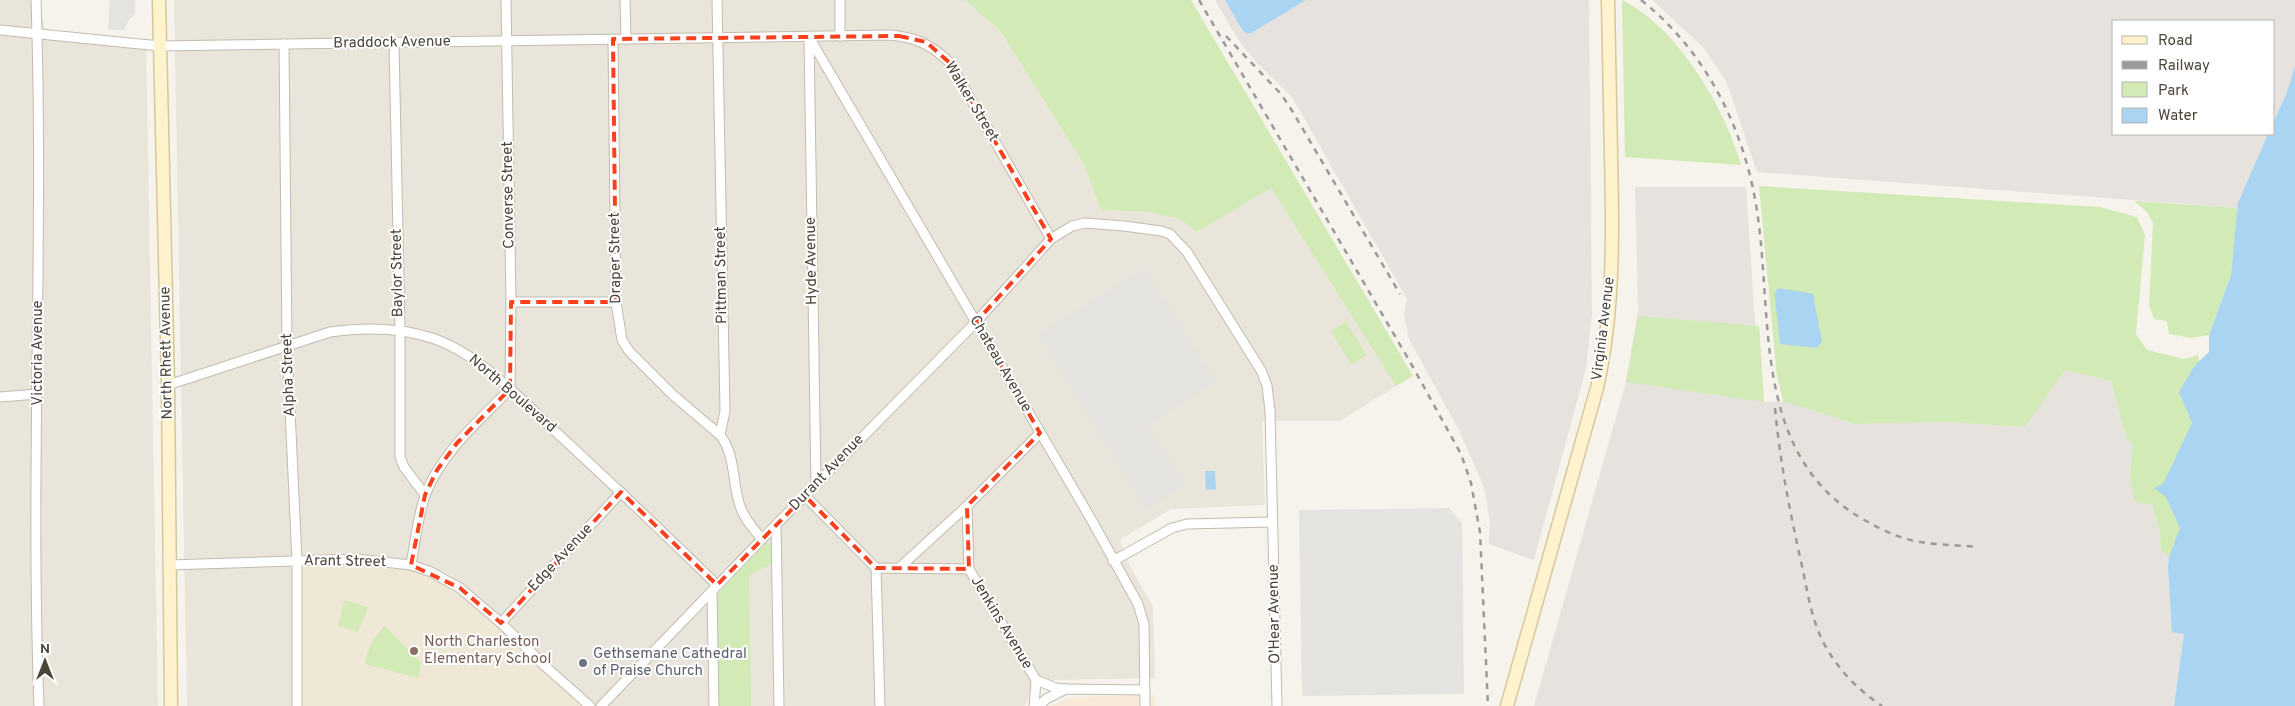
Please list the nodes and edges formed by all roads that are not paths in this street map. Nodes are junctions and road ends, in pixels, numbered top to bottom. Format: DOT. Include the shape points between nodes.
graph roads {
  1 [pos="36,0"];
  2 [pos="159,0"];
  3 [pos="506,0"];
  4 [pos="626,0"];
  5 [pos="717,0"];
  6 [pos="840,0"];
  7 [pos="1608,0"];
  8 [pos="0,30"];
  9 [pos="37,33"];
  10 [pos="840,36"];
  11 [pos="785,37"];
  12 [pos="809,37"];
  13 [pos="718,38"];
  14 [pos="613,39"];
  15 [pos="626,39"];
  16 [pos="506,41"];
  17 [pos="394,43"];
  18 [pos="284,44"];
  19 [pos="160,46"];
  20 [pos="1051,239"];
  21 [pos="511,302"];
  22 [pos="616,302"];
  23 [pos="976,322"];
  24 [pos="400,330"];
  25 [pos="287,345"];
  26 [pos="168,385"];
  27 [pos="510,389"];
  28 [pos="38,394"];
  29 [pos="0,397"];
  30 [pos="1040,433"];
  31 [pos="720,435"];
  32 [pos="816,485"];
  33 [pos="621,492"];
  34 [pos="425,495"];
  35 [pos="805,496"];
  36 [pos="967,506"];
  37 [pos="1272,522"];
  38 [pos="776,525"];
  39 [pos="762,539"];
  40 [pos="297,561"];
  41 [pos="1113,561"];
  42 [pos="169,565"];
  43 [pos="411,565"];
  44 [pos="876,568"];
  45 [pos="899,568"];
  46 [pos="969,569"];
  47 [pos="715,588"];
  48 [pos="502,623"];
  49 [pos="1036,680"];
  50 [pos="1066,690"];
  51 [pos="1145,690"];
  52 [pos="39,706"];
  53 [pos="171,706"];
  54 [pos="297,706"];
  55 [pos="590,706"];
  56 [pos="601,706"];
  57 [pos="714,706"];
  58 [pos="779,706"];
  59 [pos="880,706"];
  60 [pos="1034,706"];
  61 [pos="1038,706"];
  62 [pos="1146,706"];
  63 [pos="1277,706"];
  64 [pos="1506,706"];
  1 -- 9 [label="street, Victoria Avenue"];
  2 -- 19 [label="main road, North Rhett Avenue"];
  3 -- 16 [label="street, Converse Street"];
  4 -- 15 [label="street"];
  5 -- 13 [label="street, Pittman Street"];
  6 -- 10 [label="street"];
  7 -- 64 [label="main road, Virginia Avenue" via="1613,242 1603,362"];
  8 -- 9 [label="street, Braddock Avenue"];
  9 -- 19 [label="street, Braddock Avenue"];
  9 -- 28 [label="street, Victoria Avenue"];
  10 -- 12 [label="street, Walker Street"];
  10 -- 20 [label="street, Walker Street" via="912,37 938,50 950,63"];
  11 -- 12 [label="street, Walker Street"];
  11 -- 13 [label="street, Braddock Avenue"];
  12 -- 23 [label="street, Chateau Avenue"];
  12 -- 32 [label="street, Hyde Avenue"];
  13 -- 15 [label="street, Braddock Avenue"];
  13 -- 31 [label="street, Pittman Street" via="725,412"];
  14 -- 15 [label="street, Braddock Avenue"];
  14 -- 16 [label="street, Braddock Avenue"];
  14 -- 22 [label="street, Draper Street"];
  16 -- 17 [label="street, Braddock Avenue"];
  16 -- 21 [label="street, Converse Street"];
  17 -- 18 [label="street, Braddock Avenue"];
  17 -- 24 [label="street, Baylor Street"];
  18 -- 19 [label="street, Braddock Avenue"];
  18 -- 25 [label="street, Alpha Street"];
  19 -- 26 [label="main road, North Rhett Avenue"];
  20 -- 23 [label="street, Durant Avenue"];
  20 -- 37 [label="street, O'Hear Avenue" via="1072,226 1085,223 1128,226 1170,234 1187,252 1262,372 1267,386"];
  21 -- 22 [label="street"];
  21 -- 27 [label="street, Converse Street"];
  22 -- 31 [label="street, Draper Street" via="622,340 629,351"];
  23 -- 30 [label="street, Chateau Avenue"];
  23 -- 32 [label="street, Durant Avenue"];
  24 -- 25 [label="street, North Boulevard" via="356,328"];
  24 -- 27 [label="street, North Boulevard" via="435,339 464,352"];
  24 -- 34 [label="street, Baylor Street" via="400,457"];
  25 -- 26 [label="street, North Boulevard"];
  25 -- 40 [label="street, Alpha Street"];
  26 -- 42 [label="main road, North Rhett Avenue"];
  27 -- 33 [label="street, North Boulevard"];
  27 -- 34 [label="street" via="457,443 437,470"];
  28 -- 29 [label="street"];
  28 -- 52 [label="street, Victoria Avenue"];
  30 -- 36 [label="street"];
  30 -- 41 [label="street, Chateau Avenue"];
  31 -- 39 [label="street" via="729,448 745,518"];
  32 -- 35 [label="street, Durant Avenue"];
  33 -- 47 [label="street, North Boulevard"];
  33 -- 48 [label="street, Edge Avenue"];
  34 -- 43 [label="street"];
  35 -- 38 [label="street, Durant Avenue"];
  35 -- 44 [label="street"];
  36 -- 45 [label="street"];
  36 -- 46 [label="street, Jenkins Avenue"];
  37 -- 41 [label="street" via="1187,524 1172,528"];
  37 -- 63 [label="street, O'Hear Avenue"];
  38 -- 39 [label="street, Durant Avenue"];
  38 -- 58 [label="street"];
  39 -- 47 [label="street, Durant Avenue"];
  40 -- 42 [label="street, Arant Street"];
  40 -- 43 [label="street, Arant Street" via="357,559"];
  40 -- 54 [label="street, Alpha Street"];
  41 -- 51 [label="street, Chateau Avenue" via="1138,604 1144,624"];
  42 -- 53 [label="main road, North Rhett Avenue"];
  43 -- 48 [label="street, Arant Street" via="460,588"];
  44 -- 45 [label="street, Jenkins Avenue"];
  44 -- 59 [label="street"];
  45 -- 46 [label="street, Jenkins Avenue"];
  46 -- 49 [label="street, Jenkins Avenue"];
  47 -- 56 [label="street, Durant Avenue"];
  47 -- 57 [label="street"];
  48 -- 55 [label="street, Arant Street"];
  49 -- 50 [label="street"];
  49 -- 60 [label="street, Jenkins Avenue"];
  50 -- 51 [label="street"];
  50 -- 61 [label="street"];
  51 -- 62 [label="street, Chateau Avenue"];
}
